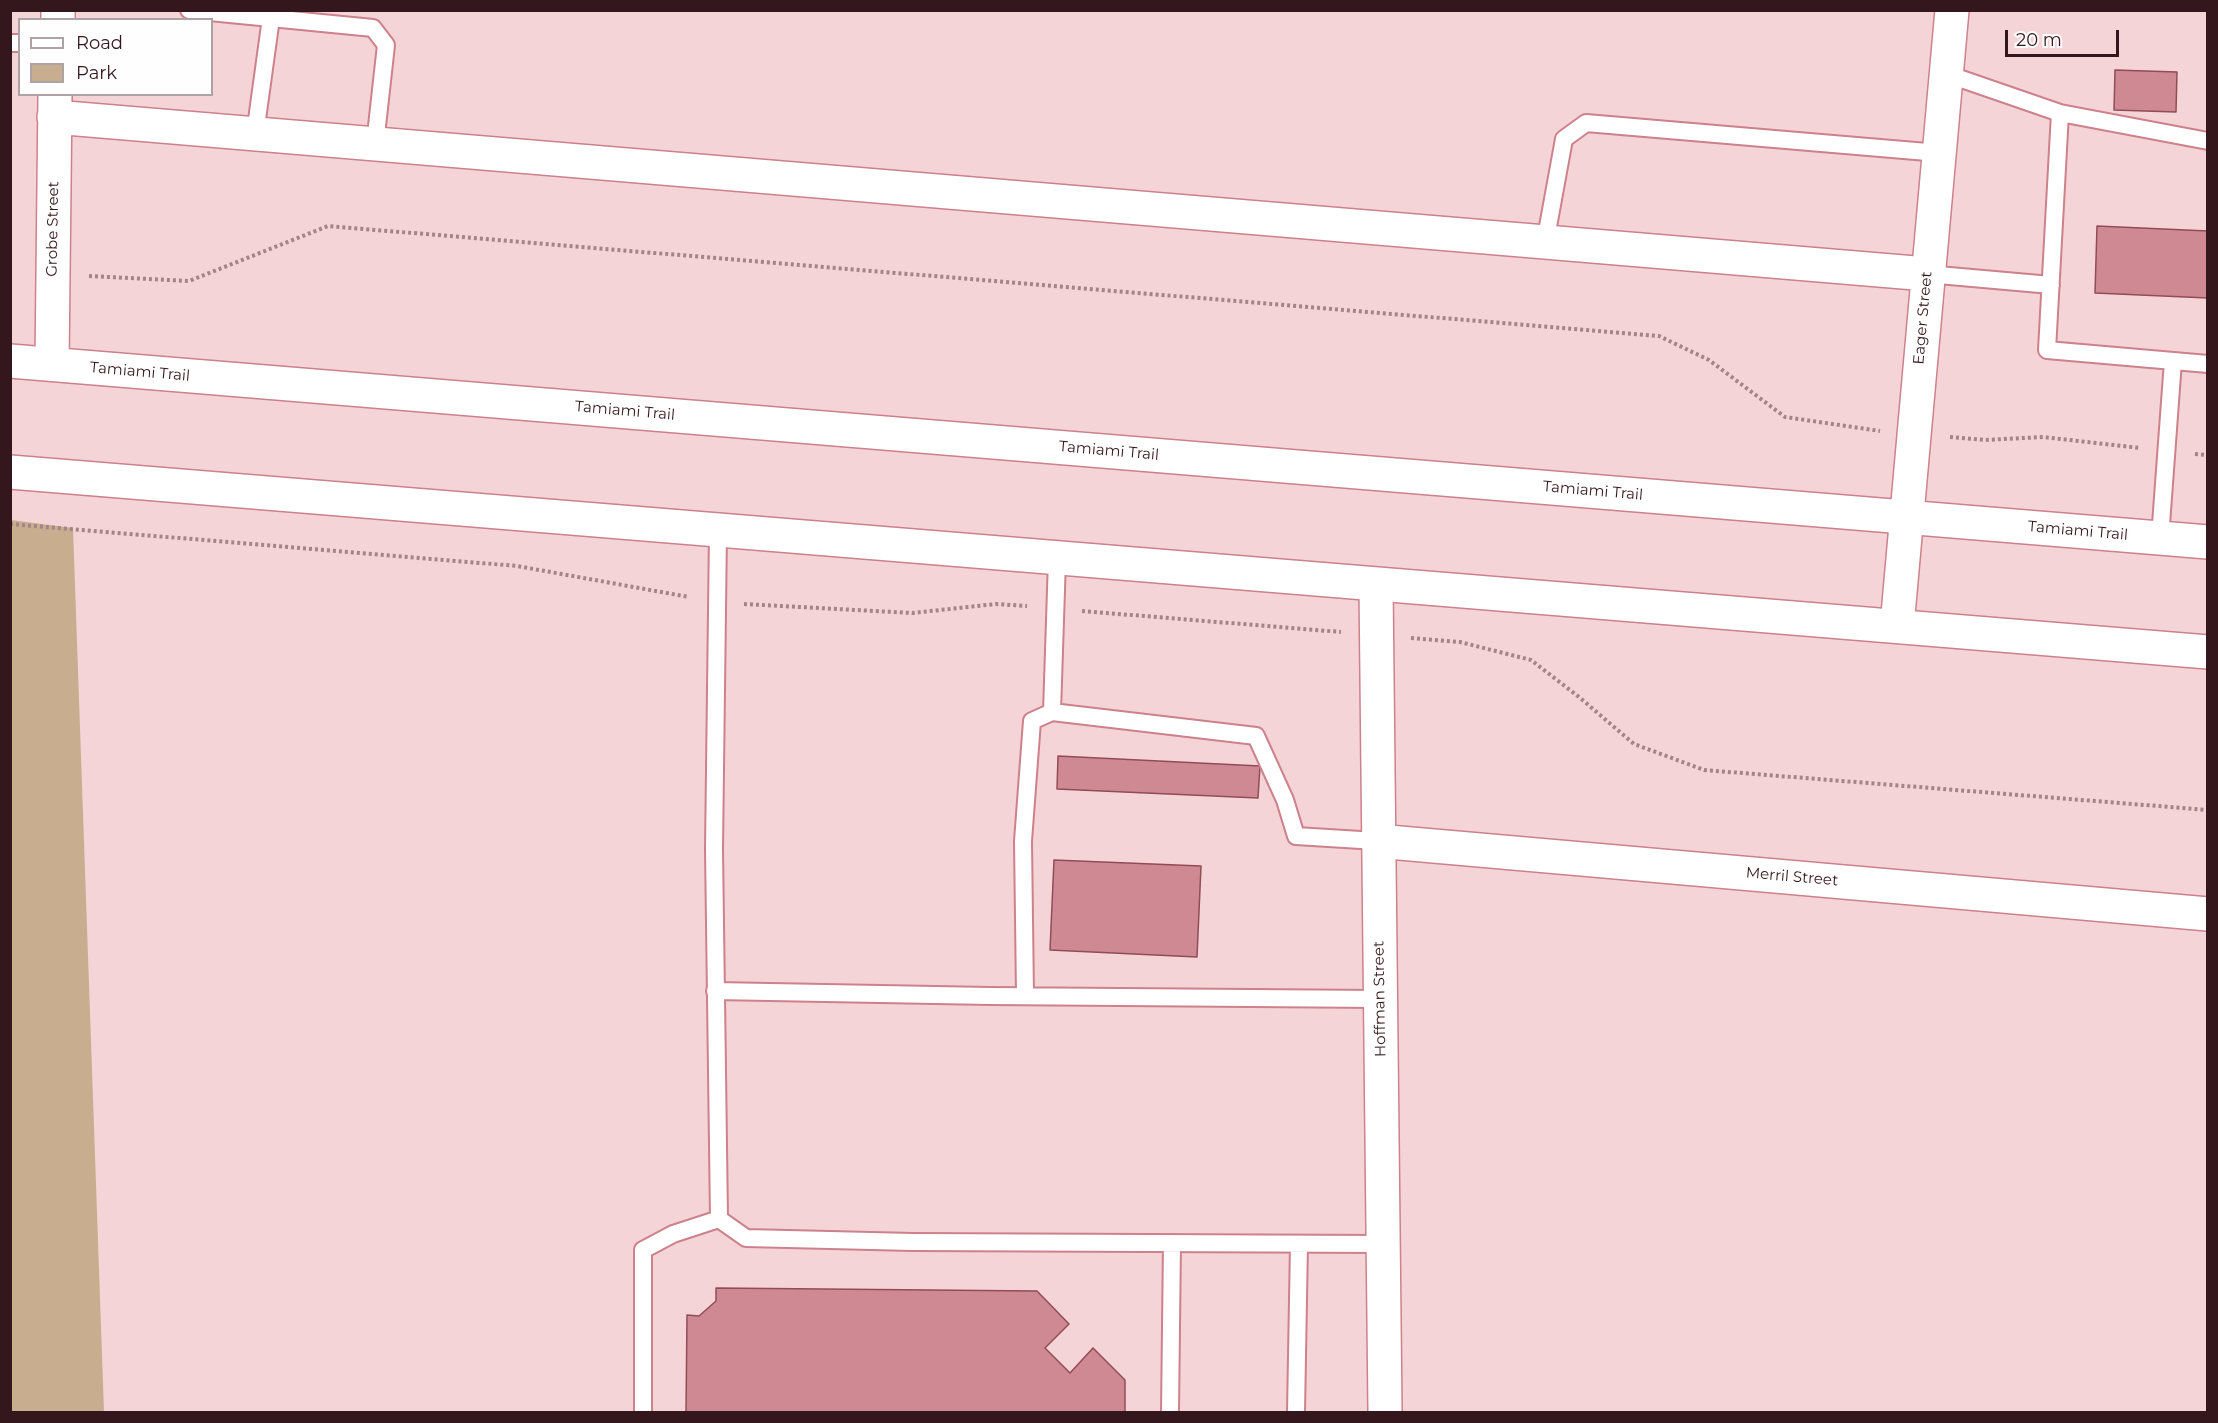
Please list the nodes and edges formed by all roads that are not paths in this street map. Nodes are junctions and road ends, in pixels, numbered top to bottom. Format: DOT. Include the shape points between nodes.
graph roads {
  1 [pos="189,10"];
  2 [pos="1952,10"];
  3 [pos="271,18"];
  4 [pos="1947,74"];
  5 [pos="55,106"];
  6 [pos="2060,113"];
  7 [pos="255,134"];
  8 [pos="2208,141"];
  9 [pos="375,144"];
  10 [pos="1939,153"];
  11 [pos="1545,243"];
  12 [pos="1927,274"];
  13 [pos="2051,285"];
  14 [pos="10,361"];
  15 [pos="2173,361"];
  16 [pos="52,364"];
  17 [pos="2208,364"];
  18 [pos="10,472"];
  19 [pos="1906,517"];
  20 [pos="718,531"];
  21 [pos="2160,538"];
  22 [pos="2208,542"];
  23 [pos="1057,559"];
  24 [pos="1376,585"];
  25 [pos="1897,626"];
  26 [pos="2208,652"];
  27 [pos="1052,712"];
  28 [pos="1377,841"];
  29 [pos="2208,914"];
  30 [pos="715,991"];
  31 [pos="1025,996"];
  32 [pos="1380,999"];
  33 [pos="719,1219"];
  34 [pos="1172,1243"];
  35 [pos="1299,1245"];
  36 [pos="1383,1245"];
  37 [pos="643,1413"];
  38 [pos="1170,1413"];
  39 [pos="1296,1413"];
  40 [pos="1386,1413"];
  1 -- 3 [label="lane"];
  2 -- 4 [label="street, Eager Street"];
  3 -- 7 [label="lane"];
  3 -- 9 [label="lane" via="373,28 386,45"];
  4 -- 6 [label="lane"];
  4 -- 10 [label="street, Eager Street"];
  5 -- 7 [label="street"];
  5 -- 16 [label="street, Grobe Street"];
  6 -- 8 [label="lane"];
  6 -- 13 [label="lane"];
  7 -- 9 [label="street"];
  9 -- 11 [label="street"];
  10 -- 11 [label="lane" via="1586,123 1564,140"];
  10 -- 12 [label="street, Eager Street"];
  11 -- 12 [label="street"];
  12 -- 13 [label="lane"];
  12 -- 19 [label="street, Eager Street"];
  13 -- 15 [label="lane" via="2047,350"];
  14 -- 16 [label="street, Tamiami Trail"];
  15 -- 17 [label="lane"];
  15 -- 21 [label="lane"];
  16 -- 19 [label="street, Tamiami Trail"];
  18 -- 20 [label="street"];
  19 -- 21 [label="street, Tamiami Trail"];
  19 -- 25 [label="street, Eager Street"];
  20 -- 23 [label="street"];
  20 -- 30 [label="lane"];
  21 -- 22 [label="street, Tamiami Trail"];
  23 -- 24 [label="street"];
  23 -- 27 [label="lane"];
  24 -- 25 [label="street"];
  24 -- 28 [label="street, Hoffman Street"];
  25 -- 26 [label="street"];
  27 -- 28 [label="lane" via="1256,736 1285,800 1296,836"];
  27 -- 31 [label="lane" via="1032,721 1023,841"];
  28 -- 29 [label="street, Merril Street"];
  28 -- 32 [label="street, Hoffman Street"];
  30 -- 31 [label="lane"];
  30 -- 33 [label="lane"];
  31 -- 32 [label="lane"];
  32 -- 36 [label="street, Hoffman Street"];
  33 -- 34 [label="lane" via="746,1238"];
  33 -- 37 [label="lane" via="673,1234 643,1250"];
  34 -- 35 [label="lane"];
  34 -- 38 [label="lane"];
  35 -- 36 [label="lane"];
  35 -- 39 [label="lane"];
  36 -- 40 [label="street, Hoffman Street"];
}
